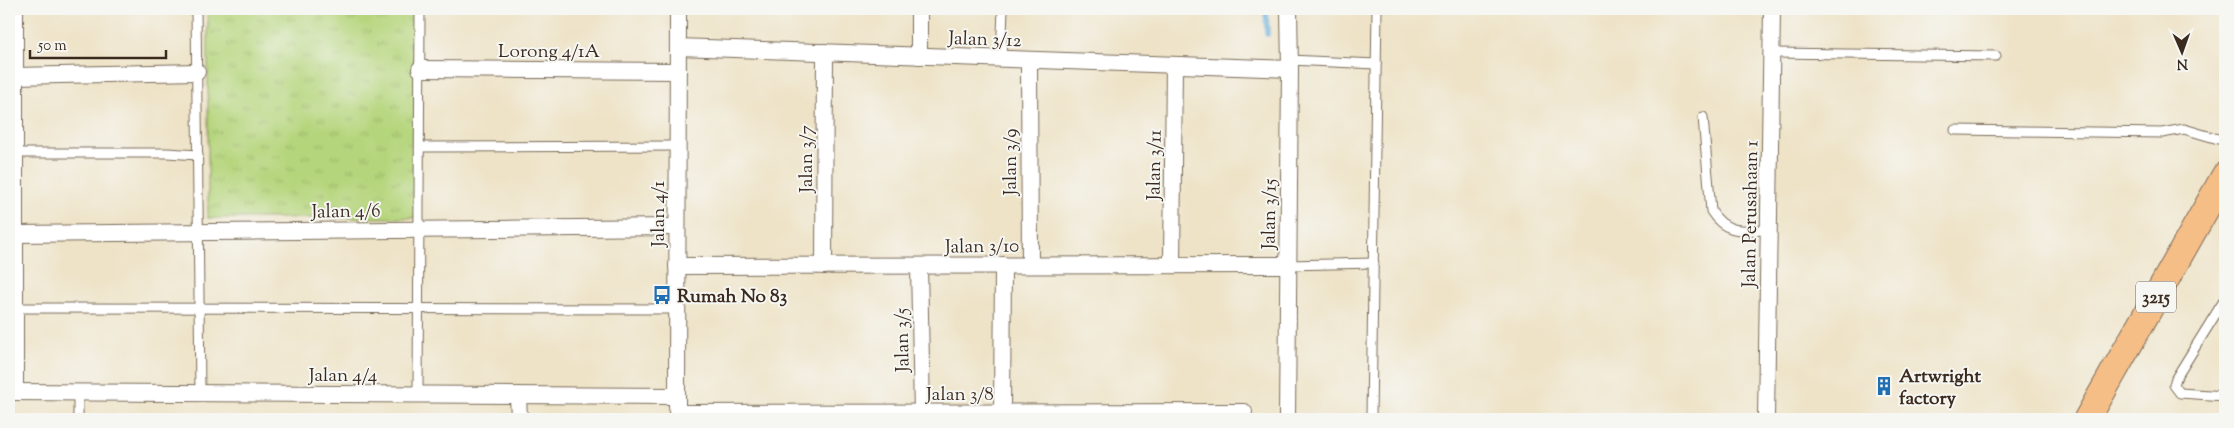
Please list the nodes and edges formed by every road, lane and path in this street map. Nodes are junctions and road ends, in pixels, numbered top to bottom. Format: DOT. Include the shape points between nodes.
graph roads {
  1 [pos="15,9"];
  2 [pos="196,9"];
  3 [pos="420,9"];
  4 [pos="678,9"];
  5 [pos="920,9"];
  6 [pos="1003,9"];
  7 [pos="1289,9"];
  8 [pos="1377,9"];
  9 [pos="1772,9"];
  10 [pos="678,47"];
  11 [pos="825,52"];
  12 [pos="1772,53"];
  13 [pos="919,56"];
  14 [pos="1996,56"];
  15 [pos="1001,59"];
  16 [pos="1029,60"];
  17 [pos="1290,64"];
  18 [pos="1376,64"];
  19 [pos="1174,65"];
  20 [pos="420,69"];
  21 [pos="678,71"];
  22 [pos="197,72"];
  23 [pos="15,76"];
  24 [pos="1703,117"];
  25 [pos="1955,130"];
  26 [pos="2225,141"];
  27 [pos="678,146"];
  28 [pos="420,147"];
  29 [pos="15,153"];
  30 [pos="198,155"];
  31 [pos="2225,175"];
  32 [pos="677,227"];
  33 [pos="420,230"];
  34 [pos="1769,230"];
  35 [pos="198,232"];
  36 [pos="15,234"];
  37 [pos="1374,263"];
  38 [pos="1003,265"];
  39 [pos="1030,265"];
  40 [pos="1172,265"];
  41 [pos="1288,265"];
  42 [pos="677,266"];
  43 [pos="824,266"];
  44 [pos="919,266"];
  45 [pos="2225,299"];
  46 [pos="16,308"];
  47 [pos="199,309"];
  48 [pos="419,309"];
  49 [pos="677,309"];
  50 [pos="12,392"];
  51 [pos="78,392"];
  52 [pos="200,393"];
  53 [pos="418,394"];
  54 [pos="518,395"];
  55 [pos="677,396"];
  56 [pos="2225,396"];
  57 [pos="1002,412"];
  58 [pos="1244,412"];
  59 [pos="922,413"];
  60 [pos="677,416"];
  61 [pos="78,419"];
  62 [pos="519,419"];
  63 [pos="1287,419"];
  64 [pos="1371,419"];
  65 [pos="1766,419"];
  66 [pos="2087,419"];
  1 -- 23 [label="street"];
  2 -- 22 [label="lane"];
  3 -- 20 [label="lane"];
  4 -- 10 [label="street, Jalan 4/1"];
  5 -- 13 [label="street"];
  6 -- 15 [label="lane"];
  7 -- 17 [label="street, Jalan 3/15"];
  8 -- 18 [label="lane"];
  9 -- 12 [label="street, Jalan Perusahaan 1"];
  10 -- 11 [label="street, Jalan 3/12"];
  10 -- 21 [label="street, Jalan 4/1"];
  11 -- 13 [label="street, Jalan 3/12"];
  11 -- 43 [label="street, Jalan 3/7"];
  12 -- 14 [label="lane"];
  12 -- 34 [label="street, Jalan Perusahaan 1"];
  13 -- 15 [label="street, Jalan 3/12"];
  15 -- 16 [label="street, Jalan 3/12"];
  16 -- 19 [label="street, Jalan 3/12"];
  16 -- 39 [label="street, Jalan 3/9"];
  17 -- 18 [label="lane"];
  17 -- 19 [label="street, Jalan 3/12"];
  17 -- 41 [label="street, Jalan 3/15"];
  18 -- 37 [label="lane"];
  19 -- 40 [label="street, Jalan 3/11"];
  20 -- 21 [label="street, Lorong 4/1A"];
  20 -- 28 [label="lane"];
  21 -- 27 [label="street, Jalan 4/1"];
  22 -- 23 [label="street"];
  22 -- 30 [label="lane"];
  23 -- 29 [label="street"];
  24 -- 34 [label="lane" via="1711,211 1717,222 1730,229"];
  25 -- 26 [label="lane" via="2162,133 2184,129"];
  27 -- 28 [label="lane"];
  27 -- 32 [label="street, Jalan 4/1"];
  28 -- 33 [label="lane"];
  29 -- 30 [label="lane"];
  29 -- 36 [label="street"];
  30 -- 35 [label="lane"];
  31 -- 66 [label="main road, 3215"];
  32 -- 33 [label="street, Jalan 4/6"];
  32 -- 42 [label="street, Jalan 4/1"];
  33 -- 35 [label="street, Jalan 4/6"];
  33 -- 48 [label="lane"];
  34 -- 65 [label="street, Jalan Perusahaan 1"];
  35 -- 36 [label="street, Jalan 4/6"];
  35 -- 47 [label="lane"];
  36 -- 46 [label="street"];
  37 -- 41 [label="lane"];
  37 -- 64 [label="lane"];
  38 -- 39 [label="street, Jalan 3/10"];
  38 -- 44 [label="street, Jalan 3/10"];
  38 -- 57 [label="street"];
  39 -- 40 [label="street, Jalan 3/10"];
  40 -- 41 [label="street, Jalan 3/10"];
  41 -- 63 [label="street, Jalan 3/15"];
  42 -- 43 [label="street, Jalan 3/10"];
  42 -- 49 [label="street, Jalan 4/1"];
  43 -- 44 [label="street, Jalan 3/10"];
  44 -- 59 [label="street, Jalan 3/5"];
  45 -- 56 [label="lane" via="2174,385 2180,393"];
  46 -- 47 [label="lane"];
  46 -- 50 [label="street"];
  47 -- 48 [label="lane"];
  47 -- 52 [label="lane"];
  48 -- 49 [label="lane"];
  48 -- 53 [label="lane"];
  49 -- 55 [label="street, Jalan 4/1"];
  50 -- 51 [label="street, Jalan 4/4"];
  51 -- 52 [label="street, Jalan 4/4"];
  51 -- 61 [label="lane"];
  52 -- 53 [label="street, Jalan 4/4"];
  53 -- 54 [label="street, Jalan 4/4"];
  54 -- 55 [label="street, Jalan 4/4"];
  54 -- 62 [label="street"];
  55 -- 60 [label="street, Jalan 4/1"];
  57 -- 58 [label="street, Jalan 3/8"];
  57 -- 59 [label="street, Jalan 3/8"];
  59 -- 60 [label="street, Jalan 3/8"];
}
